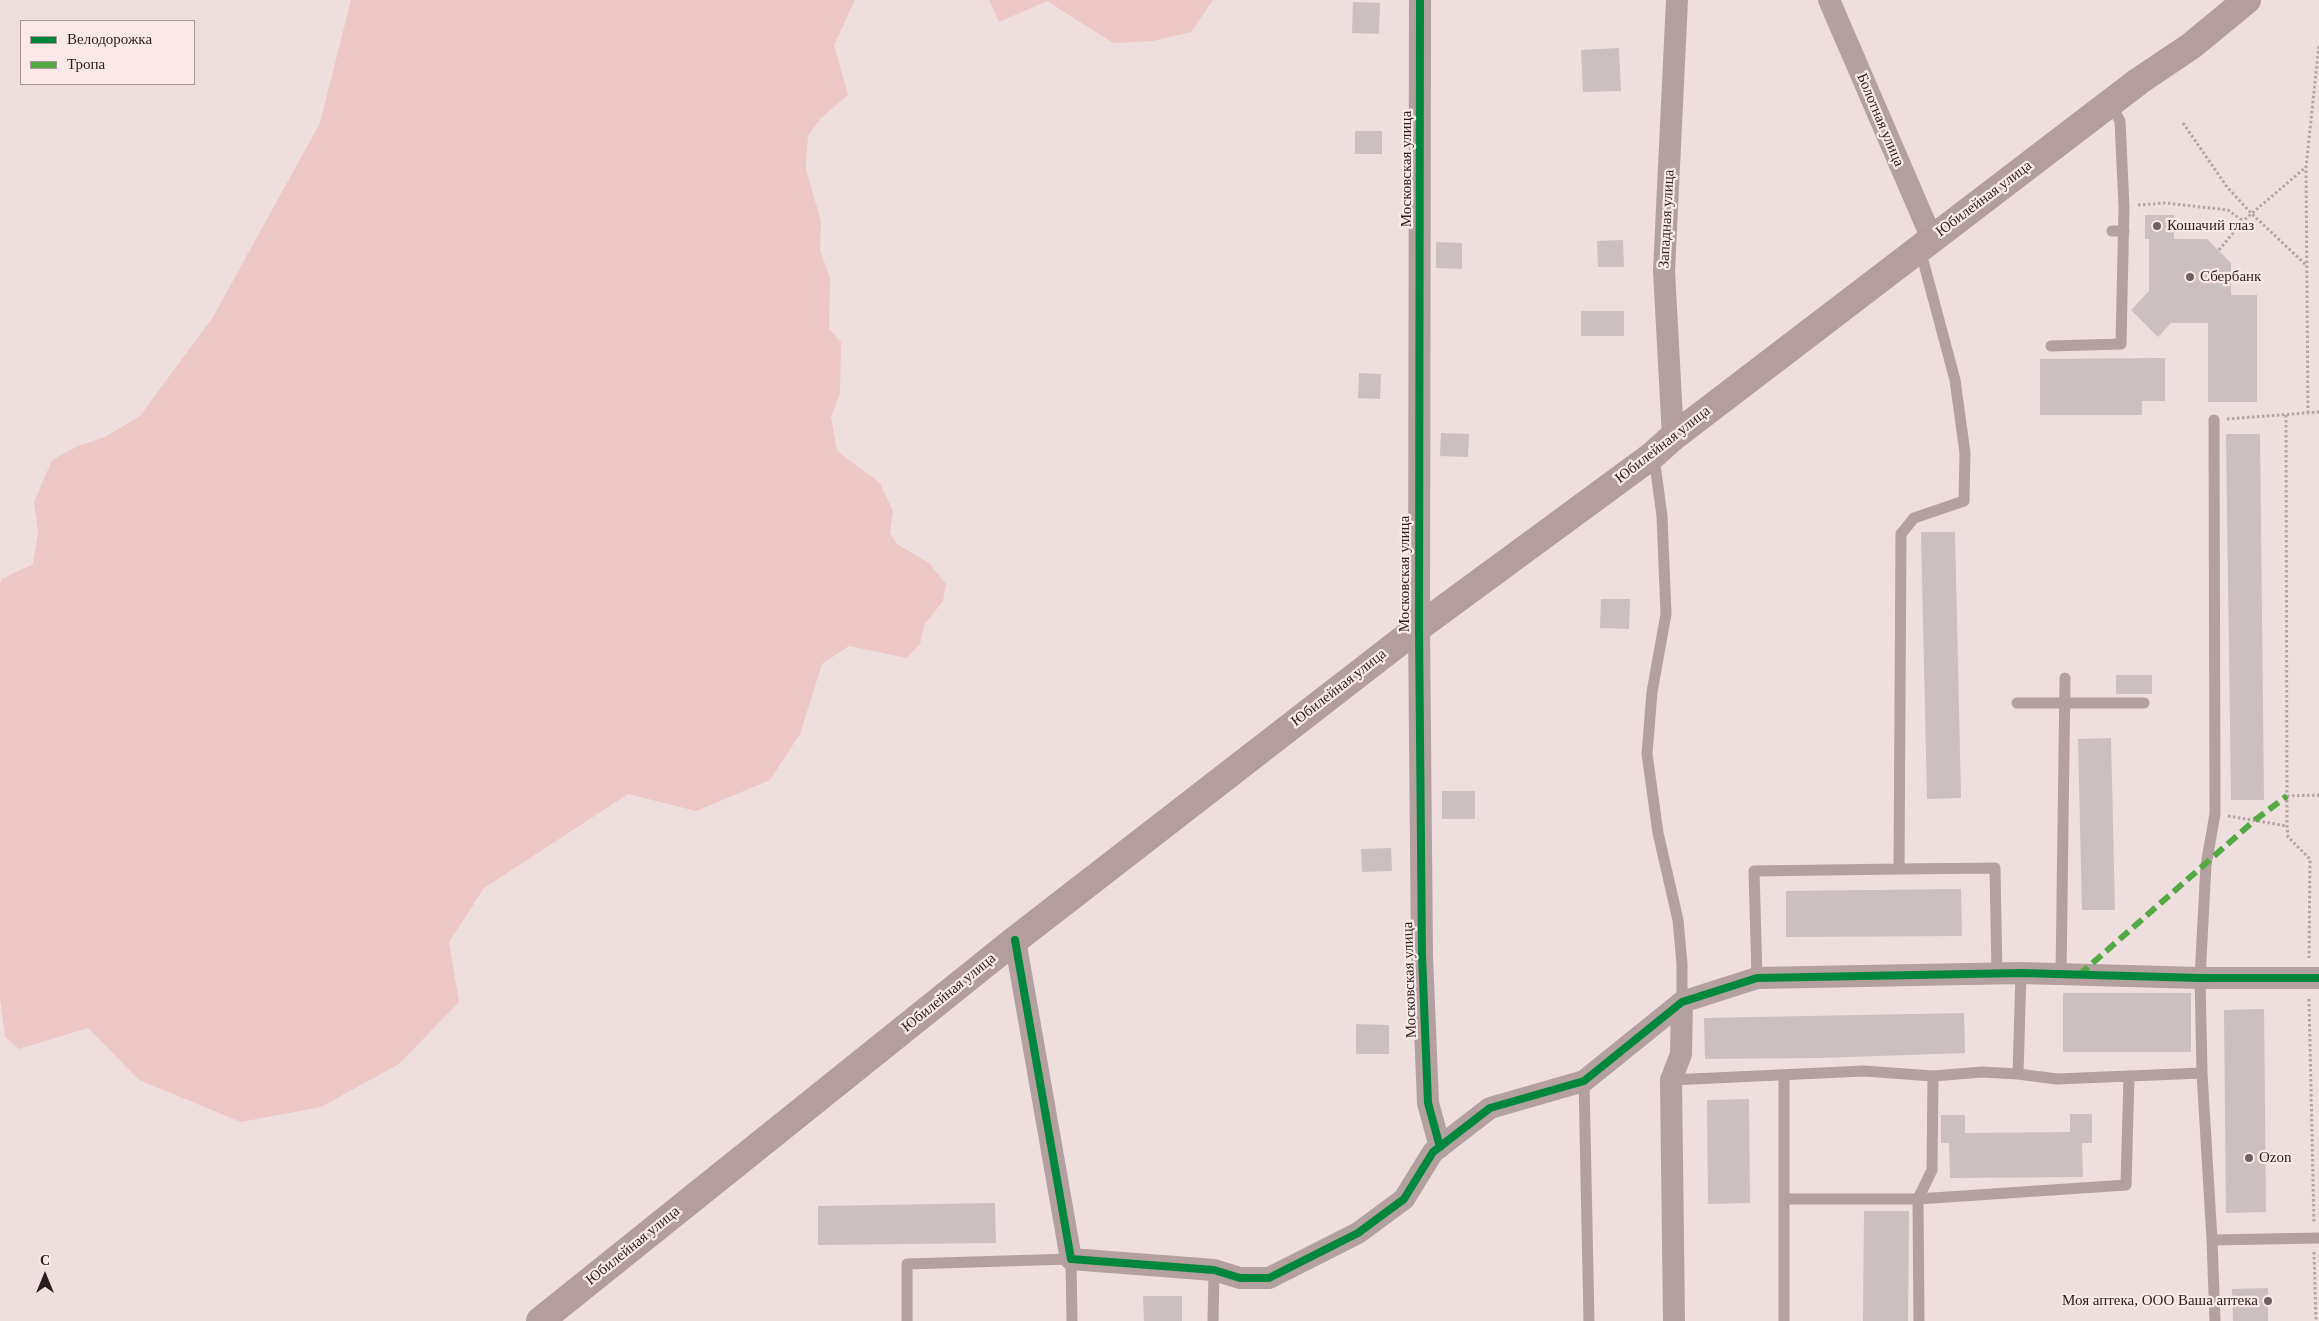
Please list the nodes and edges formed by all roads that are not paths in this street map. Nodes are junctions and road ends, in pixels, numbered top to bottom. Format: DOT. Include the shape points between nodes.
graph roads {
  1 [pos="1420,0"];
  2 [pos="1678,0"];
  3 [pos="1829,0"];
  4 [pos="2241,2"];
  5 [pos="2110,103"];
  6 [pos="2112,231"];
  7 [pos="2124,231"];
  8 [pos="1926,244"];
  9 [pos="2051,346"];
  10 [pos="2214,420"];
  11 [pos="1663,446"];
  12 [pos="1419,627"];
  13 [pos="2064,678"];
  14 [pos="2144,702"];
  15 [pos="2017,703"];
  16 [pos="2065,703"];
  17 [pos="1899,869"];
  18 [pos="1015,940"];
  19 [pos="2021,973"];
  20 [pos="1997,974"];
  21 [pos="2061,974"];
  22 [pos="1757,978"];
  23 [pos="2200,978"];
  24 [pos="2314,978"];
  25 [pos="1682,1002"];
  26 [pos="2202,1073"];
  27 [pos="2018,1074"];
  28 [pos="1784,1075"];
  29 [pos="1933,1076"];
  30 [pos="2129,1076"];
  31 [pos="1671,1080"];
  32 [pos="1584,1081"];
  33 [pos="1440,1147"];
  34 [pos="1785,1199"];
  35 [pos="1918,1199"];
  36 [pos="2317,1238"];
  37 [pos="2212,1240"];
  38 [pos="1071,1259"];
  39 [pos="1214,1270"];
  40 [pos="540,1321"];
  41 [pos="907,1321"];
  42 [pos="1072,1321"];
  43 [pos="1213,1321"];
  44 [pos="1589,1321"];
  45 [pos="1674,1321"];
  46 [pos="1784,1321"];
  47 [pos="1919,1321"];
  48 [pos="2215,1321"];
  1 -- 12 [label="street, Московская улица"];
  2 -- 11 [label="street, Западная улица" via="1664,270"];
  3 -- 8 [label="street, Болотная улица"];
  4 -- 5 [label="main road, Юбилейная улица" via="2191,46 2138,80"];
  5 -- 7 [label="lane" via="2120,121"];
  5 -- 8 [label="main road, Юбилейная улица"];
  6 -- 7 [label="lane"];
  7 -- 9 [label="lane" via="2121,344"];
  8 -- 11 [label="main road, Юбилейная улица"];
  8 -- 17 [label="lane" via="1956,380 1965,454 1964,501 1914,518 1901,534"];
  10 -- 23 [label="lane" via="2214,814 2206,865"];
  11 -- 12 [label="main road, Юбилейная улица"];
  11 -- 25 [label="lane" via="1666,614 1652,692 1647,754 1658,834 1678,920"];
  12 -- 18 [label="main road, Юбилейная улица"];
  12 -- 33 [label="street, Московская улица" via="1422,965 1428,1103"];
  13 -- 16 [label="lane"];
  14 -- 16 [label="lane"];
  15 -- 16 [label="lane"];
  16 -- 21 [label="lane"];
  17 -- 20 [label="lane" via="1995,868"];
  17 -- 22 [label="lane" via="1754,871"];
  18 -- 38 [label="street"];
  18 -- 40 [label="main road, Юбилейная улица"];
  19 -- 20 [label="street"];
  19 -- 21 [label="street"];
  19 -- 27 [label="lane"];
  20 -- 22 [label="street"];
  21 -- 23 [label="street"];
  22 -- 25 [label="street"];
  23 -- 24 [label="street"];
  23 -- 26 [label="lane"];
  25 -- 31 [label="street" via="1681,1054"];
  25 -- 32 [label="street"];
  26 -- 30 [label="lane"];
  26 -- 37 [label="lane"];
  27 -- 29 [label="lane" via="1982,1072"];
  27 -- 30 [label="lane" via="2057,1079"];
  28 -- 29 [label="lane" via="1864,1071"];
  28 -- 31 [label="lane"];
  28 -- 34 [label="lane"];
  29 -- 35 [label="lane" via="1932,1170"];
  30 -- 35 [label="lane" via="2126,1186"];
  31 -- 45 [label="street"];
  32 -- 33 [label="street" via="1490,1108"];
  32 -- 44 [label="lane"];
  33 -- 39 [label="street" via="1433,1152 1404,1199 1358,1233 1269,1278 1240,1278"];
  34 -- 35 [label="lane"];
  34 -- 46 [label="lane"];
  35 -- 47 [label="lane"];
  36 -- 37 [label="lane"];
  37 -- 48 [label="lane"];
  38 -- 39 [label="street"];
  38 -- 41 [label="lane" via="907,1264"];
  38 -- 42 [label="lane"];
  39 -- 43 [label="lane"];
}
